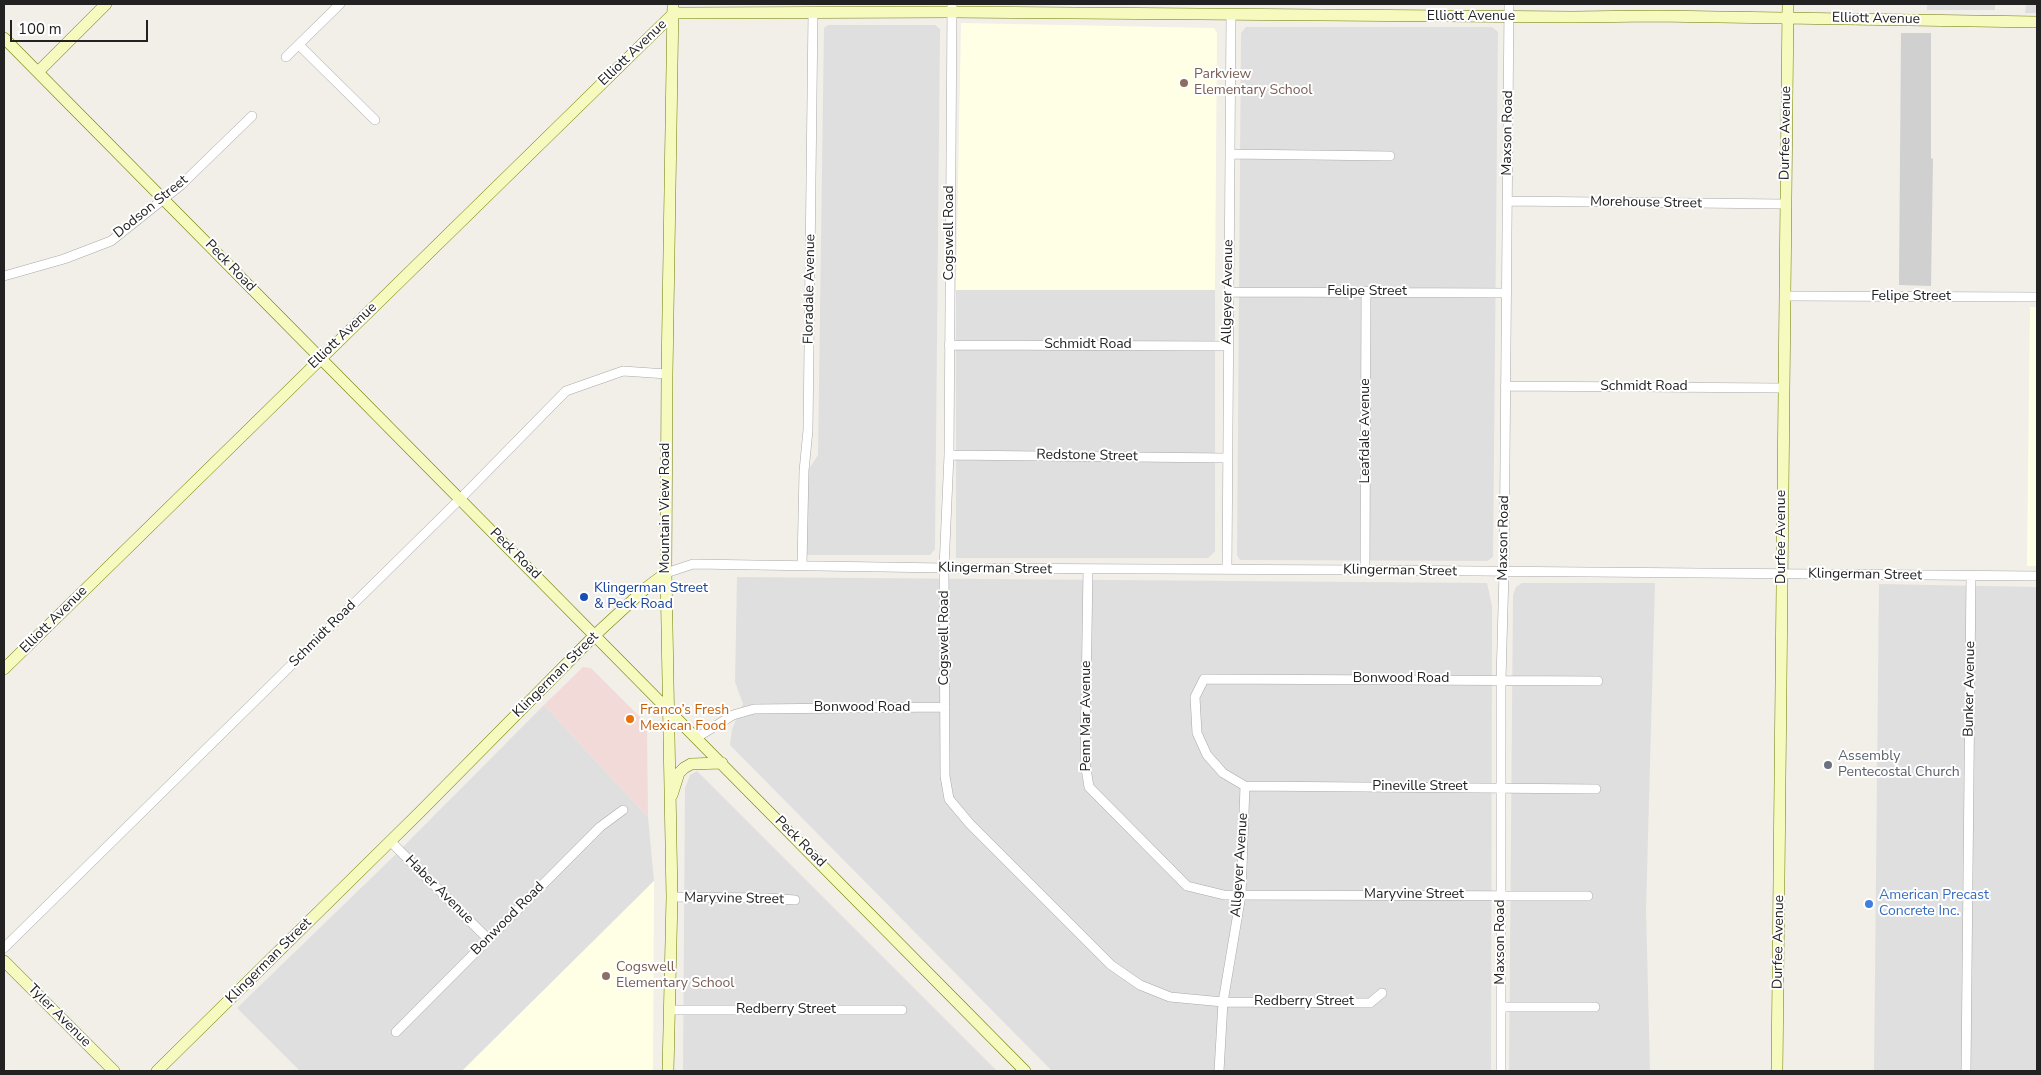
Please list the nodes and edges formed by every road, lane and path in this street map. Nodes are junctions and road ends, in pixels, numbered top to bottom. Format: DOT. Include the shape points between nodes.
graph roads {
  1 [pos="106,4"];
  2 [pos="340,4"];
  3 [pos="665,4"];
  4 [pos="1510,4"];
  5 [pos="1788,4"];
  6 [pos="674,8"];
  7 [pos="951,8"];
  8 [pos="1136,8"];
  9 [pos="813,12"];
  10 [pos="1231,15"];
  11 [pos="1509,17"];
  12 [pos="1788,18"];
  13 [pos="2037,22"];
  14 [pos="4,38"];
  15 [pos="299,45"];
  16 [pos="286,57"];
  17 [pos="38,72"];
  18 [pos="252,116"];
  19 [pos="375,120"];
  20 [pos="1230,154"];
  21 [pos="1390,156"];
  22 [pos="163,197"];
  23 [pos="1507,201"];
  24 [pos="1785,204"];
  25 [pos="4,276"];
  26 [pos="1366,291"];
  27 [pos="1228,292"];
  28 [pos="1506,293"];
  29 [pos="1786,296"];
  30 [pos="2037,297"];
  31 [pos="949,345"];
  32 [pos="1227,346"];
  33 [pos="320,358"];
  34 [pos="667,374"];
  35 [pos="1505,386"];
  36 [pos="1783,388"];
  37 [pos="949,455"];
  38 [pos="1226,458"];
  39 [pos="460,498"];
  40 [pos="802,565"];
  41 [pos="944,568"];
  42 [pos="1226,569"];
  43 [pos="1088,570"];
  44 [pos="1365,570"];
  45 [pos="1504,572"];
  46 [pos="666,573"];
  47 [pos="1782,574"];
  48 [pos="1971,576"];
  49 [pos="2037,576"];
  50 [pos="595,635"];
  51 [pos="4,670"];
  52 [pos="1501,680"];
  53 [pos="1598,681"];
  54 [pos="945,707"];
  55 [pos="668,709"];
  56 [pos="696,738"];
  57 [pos="722,763"];
  58 [pos="1244,786"];
  59 [pos="1501,788"];
  60 [pos="1596,789"];
  61 [pos="670,806"];
  62 [pos="623,810"];
  63 [pos="390,841"];
  64 [pos="1241,895"];
  65 [pos="1500,896"];
  66 [pos="1588,896"];
  67 [pos="672,898"];
  68 [pos="795,900"];
  69 [pos="488,938"];
  70 [pos="4,948"];
  71 [pos="4,961"];
  72 [pos="1382,993"];
  73 [pos="1223,1002"];
  74 [pos="1595,1007"];
  75 [pos="1501,1008"];
  76 [pos="670,1010"];
  77 [pos="902,1010"];
  78 [pos="396,1032"];
  79 [pos="114,1071"];
  80 [pos="157,1071"];
  81 [pos="668,1071"];
  82 [pos="1025,1071"];
  83 [pos="1219,1071"];
  84 [pos="1501,1071"];
  85 [pos="1778,1071"];
  86 [pos="1966,1071"];
  1 -- 17 [label="street"];
  2 -- 15 [label="street"];
  3 -- 6 [label="street"];
  4 -- 11 [label="street, Maxson Road"];
  5 -- 12 [label="street, Durfee Avenue"];
  6 -- 9 [label="street, Elliott Avenue"];
  6 -- 33 [label="street, Elliott Avenue"];
  6 -- 34 [label="street, Mountain View Road"];
  7 -- 8 [label="street, Elliott Avenue"];
  7 -- 9 [label="street, Elliott Avenue"];
  7 -- 31 [label="street, Cogswell Road"];
  8 -- 10 [label="street, Elliott Avenue"];
  9 -- 40 [label="street, Floradale Avenue" via="808,430"];
  10 -- 11 [label="street, Elliott Avenue"];
  10 -- 20 [label="street, Allgeyer Avenue"];
  11 -- 12 [label="street, Elliott Avenue"];
  11 -- 23 [label="street, Maxson Road"];
  12 -- 13 [label="street, Elliott Avenue"];
  12 -- 24 [label="street, Durfee Avenue"];
  14 -- 17 [label="street, Peck Road"];
  15 -- 16 [label="street"];
  15 -- 19 [label="street"];
  17 -- 22 [label="street, Peck Road"];
  18 -- 22 [label="street, Dodson Street" via="181,184"];
  20 -- 21 [label="street"];
  20 -- 27 [label="street, Allgeyer Avenue"];
  22 -- 25 [label="street, Dodson Street" via="111,241"];
  22 -- 33 [label="street, Peck Road"];
  23 -- 24 [label="street, Morehouse Street"];
  23 -- 28 [label="street, Maxson Road"];
  24 -- 29 [label="street, Durfee Avenue"];
  26 -- 27 [label="street, Felipe Street"];
  26 -- 28 [label="street, Felipe Street"];
  26 -- 44 [label="street, Leafdale Avenue"];
  27 -- 32 [label="street, Allgeyer Avenue"];
  28 -- 35 [label="street, Maxson Road"];
  29 -- 30 [label="street, Felipe Street"];
  29 -- 36 [label="street, Durfee Avenue"];
  31 -- 32 [label="street, Schmidt Road"];
  31 -- 37 [label="street, Cogswell Road"];
  32 -- 38 [label="street, Allgeyer Avenue"];
  33 -- 39 [label="street, Peck Road"];
  33 -- 51 [label="street, Elliott Avenue"];
  34 -- 39 [label="street, Schmidt Road" via="623,371 566,391"];
  34 -- 46 [label="street, Mountain View Road"];
  35 -- 36 [label="street, Schmidt Road"];
  35 -- 45 [label="street, Maxson Road"];
  36 -- 47 [label="street, Durfee Avenue"];
  37 -- 38 [label="street, Redstone Street"];
  37 -- 41 [label="street, Cogswell Road"];
  38 -- 42 [label="street, Allgeyer Avenue"];
  39 -- 50 [label="street, Peck Road"];
  39 -- 70 [label="street, Schmidt Road"];
  40 -- 41 [label="street, Klingerman Street"];
  40 -- 46 [label="street, Klingerman Street" via="693,564"];
  41 -- 43 [label="street, Klingerman Street"];
  41 -- 54 [label="street, Cogswell Road"];
  42 -- 43 [label="street, Klingerman Street"];
  42 -- 44 [label="street, Klingerman Street"];
  43 -- 64 [label="street, Penn Mar Avenue" via="1085,762 1089,787 1186,886 1224,896"];
  44 -- 45 [label="street, Klingerman Street"];
  45 -- 47 [label="street, Klingerman Street"];
  45 -- 52 [label="street, Maxson Road"];
  46 -- 50 [label="street, Klingerman Street"];
  46 -- 55 [label="street, Mountain View Road"];
  47 -- 48 [label="street, Klingerman Street"];
  47 -- 85 [label="street, Durfee Avenue"];
  48 -- 49 [label="street, Klingerman Street"];
  48 -- 86 [label="street, Bunker Avenue"];
  50 -- 55 [label="street, Peck Road"];
  50 -- 63 [label="street, Klingerman Street"];
  52 -- 53 [label="street, Bonwood Road"];
  52 -- 58 [label="street, Bonwood Road" via="1204,679 1195,697 1198,733 1207,755 1223,774"];
  52 -- 59 [label="street, Maxson Road"];
  54 -- 56 [label="street, Bonwood Road" via="761,708 733,715"];
  54 -- 73 [label="street, Cogswell Road" via="946,788 949,799 970,824 1125,976 1170,997"];
  55 -- 56 [label="street, Peck Road"];
  55 -- 61 [label="street, Mountain View Road"];
  56 -- 57 [label="street, Peck Road"];
  57 -- 61 [label="street" via="691,764 684,768"];
  57 -- 82 [label="street, Peck Road"];
  58 -- 59 [label="street, Pineville Street"];
  58 -- 64 [label="street, Allgeyer Avenue"];
  59 -- 60 [label="street, Pineville Street"];
  59 -- 65 [label="street, Maxson Road"];
  61 -- 67 [label="street, Mountain View Road"];
  62 -- 69 [label="street, Bonwood Road" via="600,827"];
  63 -- 69 [label="street, Haber Avenue"];
  63 -- 80 [label="street, Klingerman Street"];
  64 -- 65 [label="street, Maryvine Street"];
  64 -- 73 [label="street, Allgeyer Avenue"];
  65 -- 66 [label="street, Maryvine Street"];
  65 -- 75 [label="street, Maxson Road"];
  67 -- 68 [label="street, Maryvine Street"];
  67 -- 76 [label="street, Mountain View Road"];
  69 -- 78 [label="street, Bonwood Road"];
  71 -- 79 [label="street, Tyler Avenue"];
  72 -- 73 [label="street, Redberry Street" via="1370,1003"];
  73 -- 83 [label="street, Allgeyer Avenue"];
  74 -- 75 [label="street"];
  75 -- 84 [label="street, Maxson Road"];
  76 -- 77 [label="street, Redberry Street"];
  76 -- 81 [label="street, Mountain View Road"];
}
